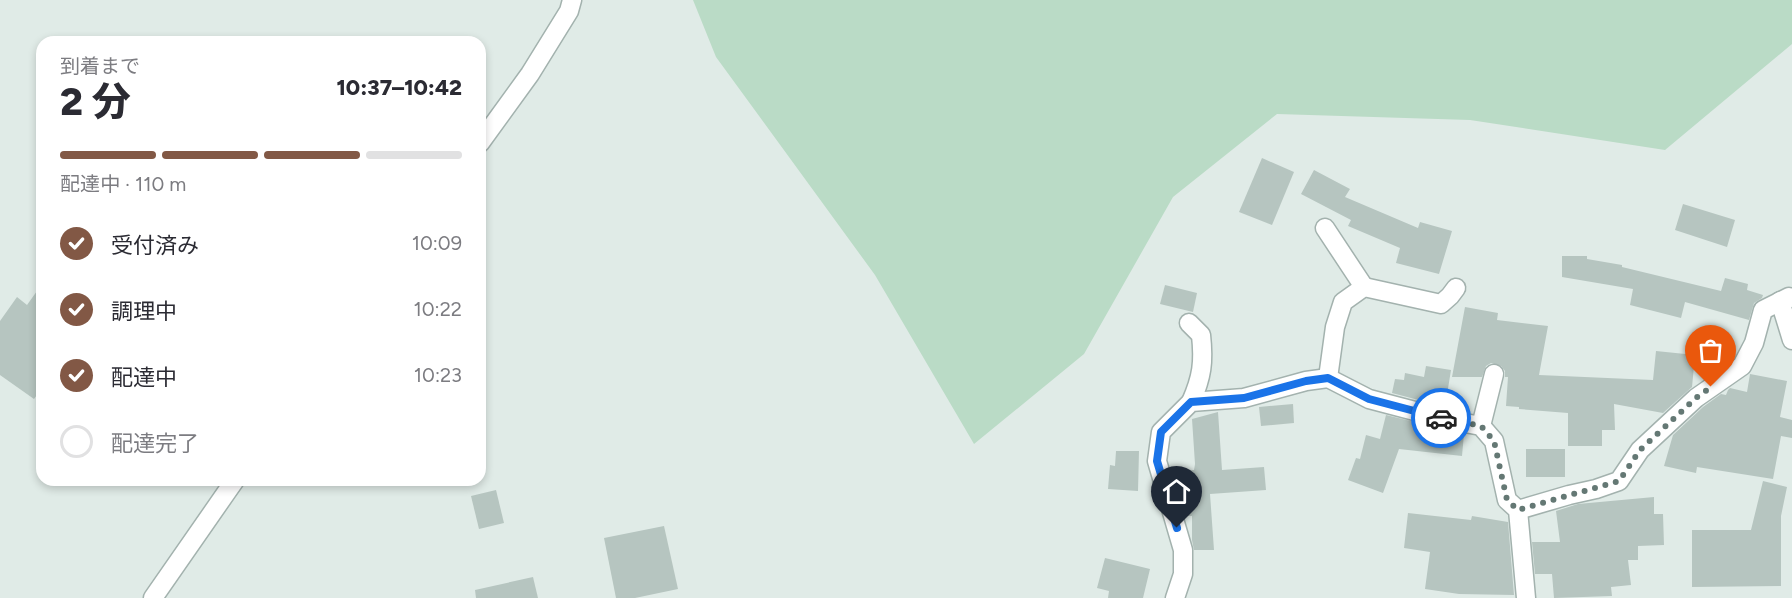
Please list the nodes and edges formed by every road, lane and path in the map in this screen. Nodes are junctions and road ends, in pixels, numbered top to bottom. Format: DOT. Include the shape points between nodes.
graph roads {
  1 [pos="572,0"];
  2 [pos="486,135"];
  3 [pos="1325,228"];
  4 [pos="1364,287"];
  5 [pos="1456,288"];
  6 [pos="1786,300"];
  7 [pos="1189,323"];
  8 [pos="1792,340"];
  9 [pos="1494,374"];
  10 [pos="1328,378"];
  11 [pos="1191,402"];
  12 [pos="1481,426"];
  13 [pos="231,486"];
  14 [pos="1518,510"];
  15 [pos="153,598"];
  16 [pos="1175,598"];
  17 [pos="1526,598"];
  1 -- 2 [label="street" via="530,74"];
  3 -- 4 [label="street"];
  4 -- 5 [label="street" via="1441,304"];
  4 -- 10 [label="street" via="1343,302 1335,327"];
  6 -- 8 [label="street"];
  6 -- 14 [label="street" via="1763,310 1754,343 1742,366 1696,398 1640,450 1619,481"];
  7 -- 11 [label="street" via="1201,334 1203,353 1200,380"];
  9 -- 12 [label="street"];
  10 -- 11 [label="street" via="1244,398"];
  10 -- 12 [label="street" via="1369,399"];
  11 -- 16 [label="street" via="1161,432 1157,461 1183,550 1183,574"];
  12 -- 14 [label="street" via="1494,441 1507,500"];
  13 -- 15 [label="street"];
  14 -- 17 [label="street"];
}
